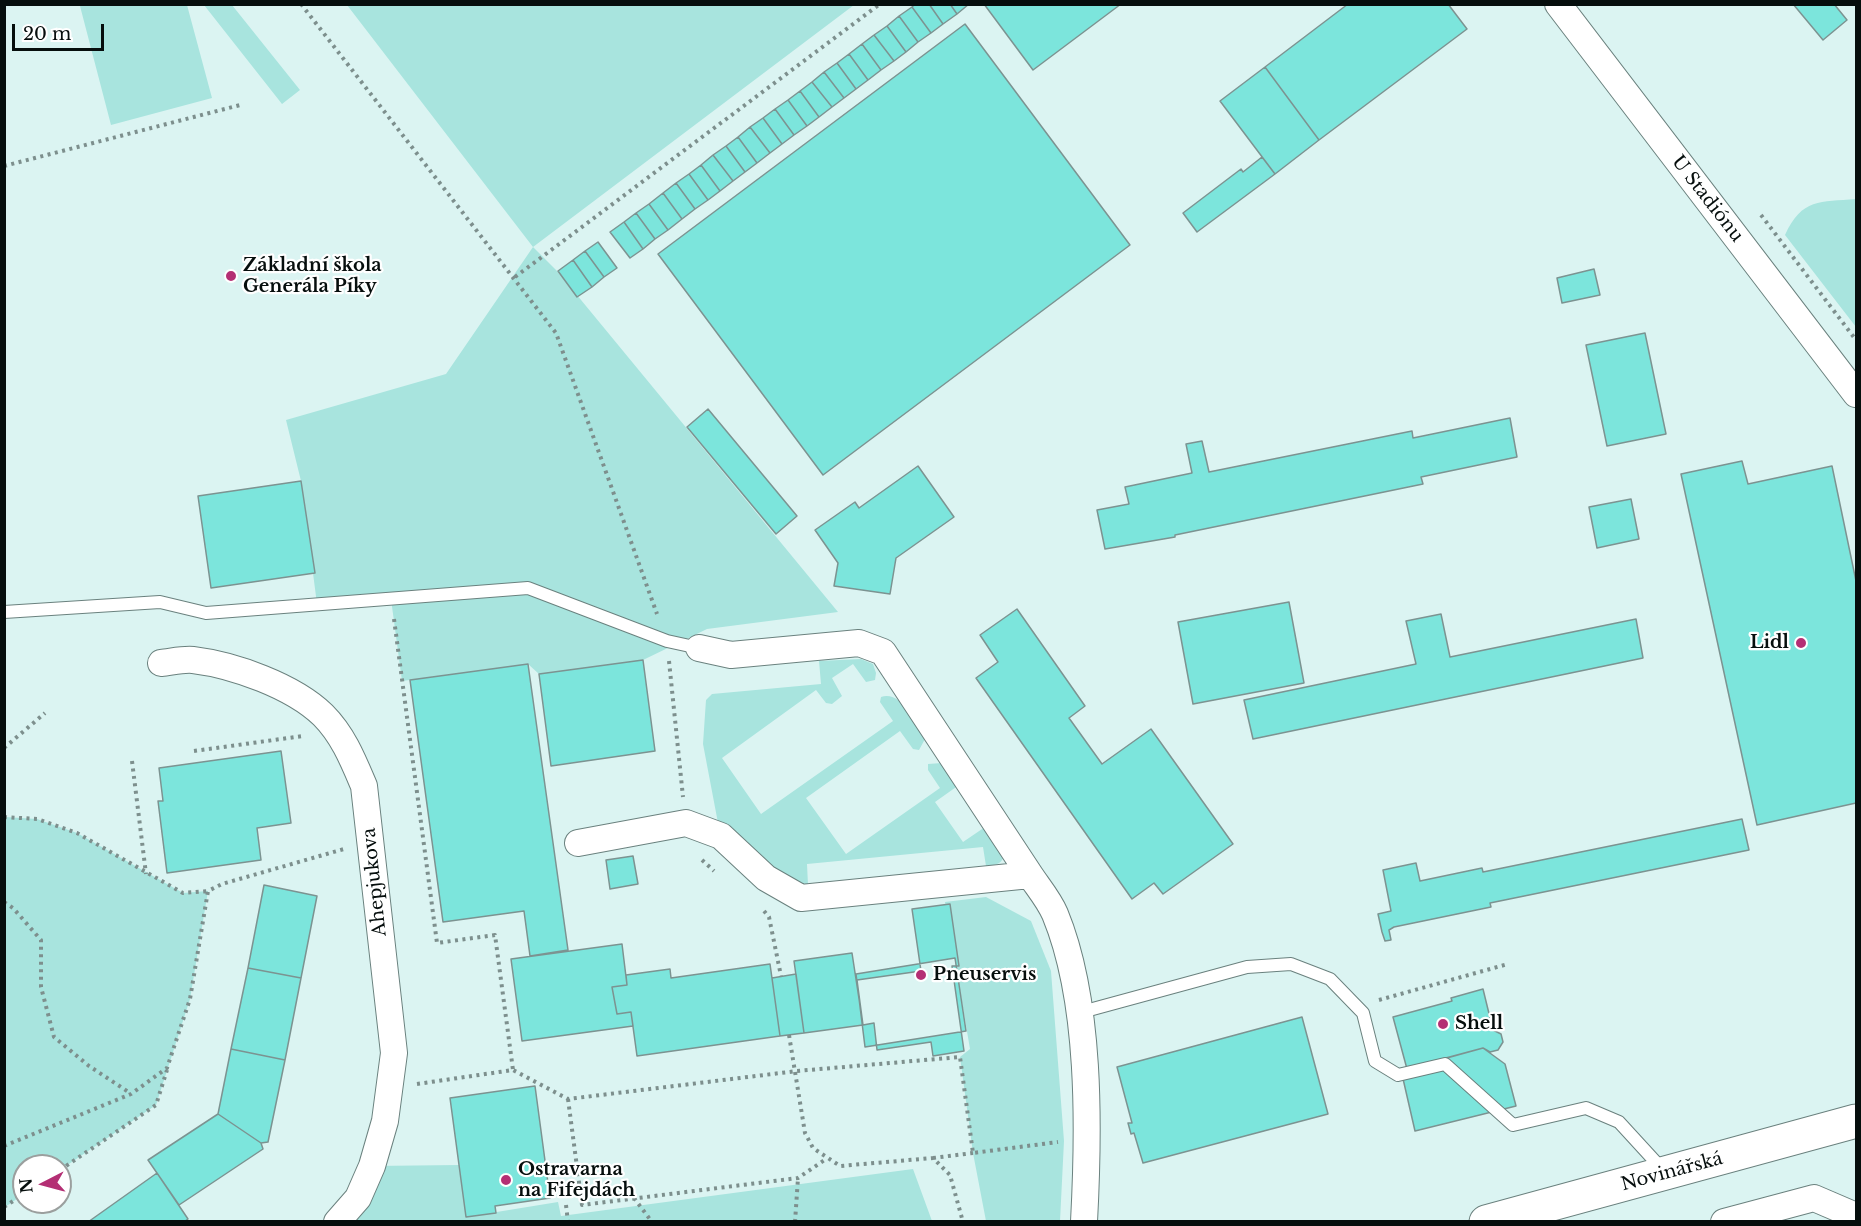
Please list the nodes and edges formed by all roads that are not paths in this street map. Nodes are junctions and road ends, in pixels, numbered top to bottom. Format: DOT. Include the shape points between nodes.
graph roads {
  1 [pos="1568,8"];
  2 [pos="1857,394"];
  3 [pos="4,612"];
  4 [pos="699,648"];
  5 [pos="161,663"];
  6 [pos="578,843"];
  7 [pos="1030,875"];
  8 [pos="1078,1013"];
  9 [pos="1857,1121"];
  10 [pos="1666,1173"];
  11 [pos="1857,1216"];
  12 [pos="337,1221"];
  13 [pos="1084,1221"];
  14 [pos="1486,1221"];
  15 [pos="1724,1221"];
  1 -- 2 [label="street, U Stadiónu"];
  3 -- 4 [label="lane" via="160,602 206,613 528,588 667,641"];
  4 -- 7 [label="street" via="731,655 859,643 883,652"];
  5 -- 12 [label="street, Ahepjukova" via="192,660 247,674 290,691 322,714 337,732 347,745 364,786 394,1053 385,1121 372,1166 358,1198"];
  6 -- 7 [label="street" via="686,824 721,836 766,878 801,898"];
  7 -- 8 [label="street" via="1054,912"];
  8 -- 10 [label="lane" via="1247,967 1291,964 1330,980 1363,1012 1375,1061 1398,1075 1445,1064 1513,1125 1586,1108 1619,1122"];
  8 -- 13 [label="street" via="1086,1129"];
  9 -- 10 [label="street, Novinářská"];
  10 -- 14 [label="street, Novinářská"];
  11 -- 15 [label="street" via="1814,1198"];
}
